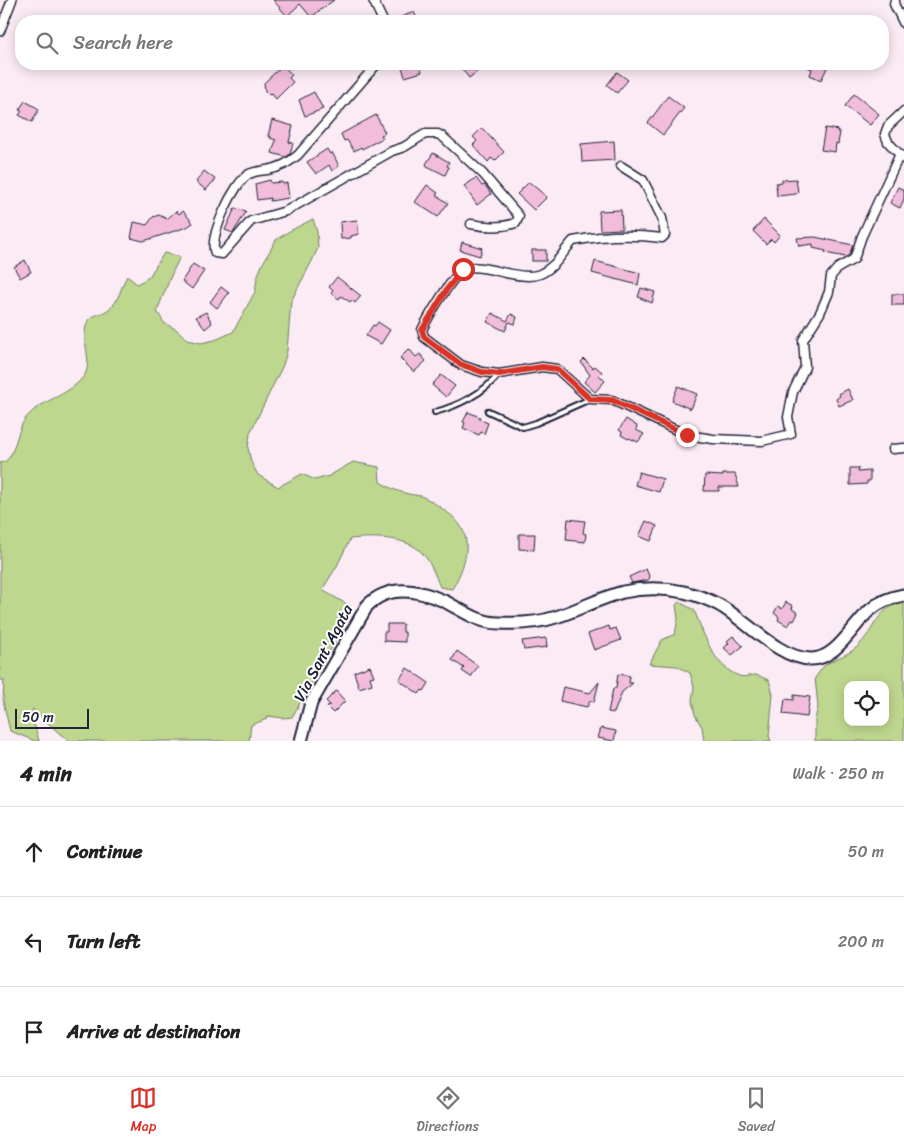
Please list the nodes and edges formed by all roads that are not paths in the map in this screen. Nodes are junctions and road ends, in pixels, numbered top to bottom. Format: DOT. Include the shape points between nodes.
graph roads {
  1 [pos="12,0"];
  2 [pos="372,0"];
  3 [pos="894,0"];
  4 [pos="380,15"];
  5 [pos="904,24"];
  6 [pos="0,31"];
  7 [pos="372,70"];
  8 [pos="904,111"];
  9 [pos="902,157"];
  10 [pos="621,166"];
  11 [pos="471,224"];
  12 [pos="499,374"];
  13 [pos="590,399"];
  14 [pos="488,411"];
  15 [pos="435,412"];
  16 [pos="904,448"];
  17 [pos="893,450"];
  18 [pos="904,595"];
  19 [pos="301,741"];
  1 -- 6 [label="street"];
  2 -- 4 [label="street"];
  3 -- 5 [label="street"];
  7 -- 11 [label="street" via="298,154 278,168 254,171 242,180 224,210 213,244 215,253 222,254 252,221 286,211 424,134 443,137 483,174 519,216 516,222 490,228"];
  8 -- 9 [label="street" via="888,126 885,134"];
  9 -- 13 [label="street" via="862,236 854,260 838,268 832,276 820,313 803,340 805,367 793,392 788,417 791,434 762,441 687,435 612,400"];
  10 -- 12 [label="street" via="643,180 662,218 665,235 662,238 633,234 573,242 556,265 539,274 522,276 485,268 463,269 428,318 422,330 424,337 460,364"];
  12 -- 13 [label="street" via="542,367 557,369"];
  12 -- 15 [label="lane" via="479,392 449,409"];
  13 -- 14 [label="lane" via="523,427"];
  16 -- 17 [label="street"];
  18 -- 19 [label="street, Via Sant'Agata" via="889,598 870,610 848,637 820,658 811,659 779,648 720,606 682,592 622,592 554,618 510,624 475,619 426,595 400,590 387,592 366,606 311,703"];
}
